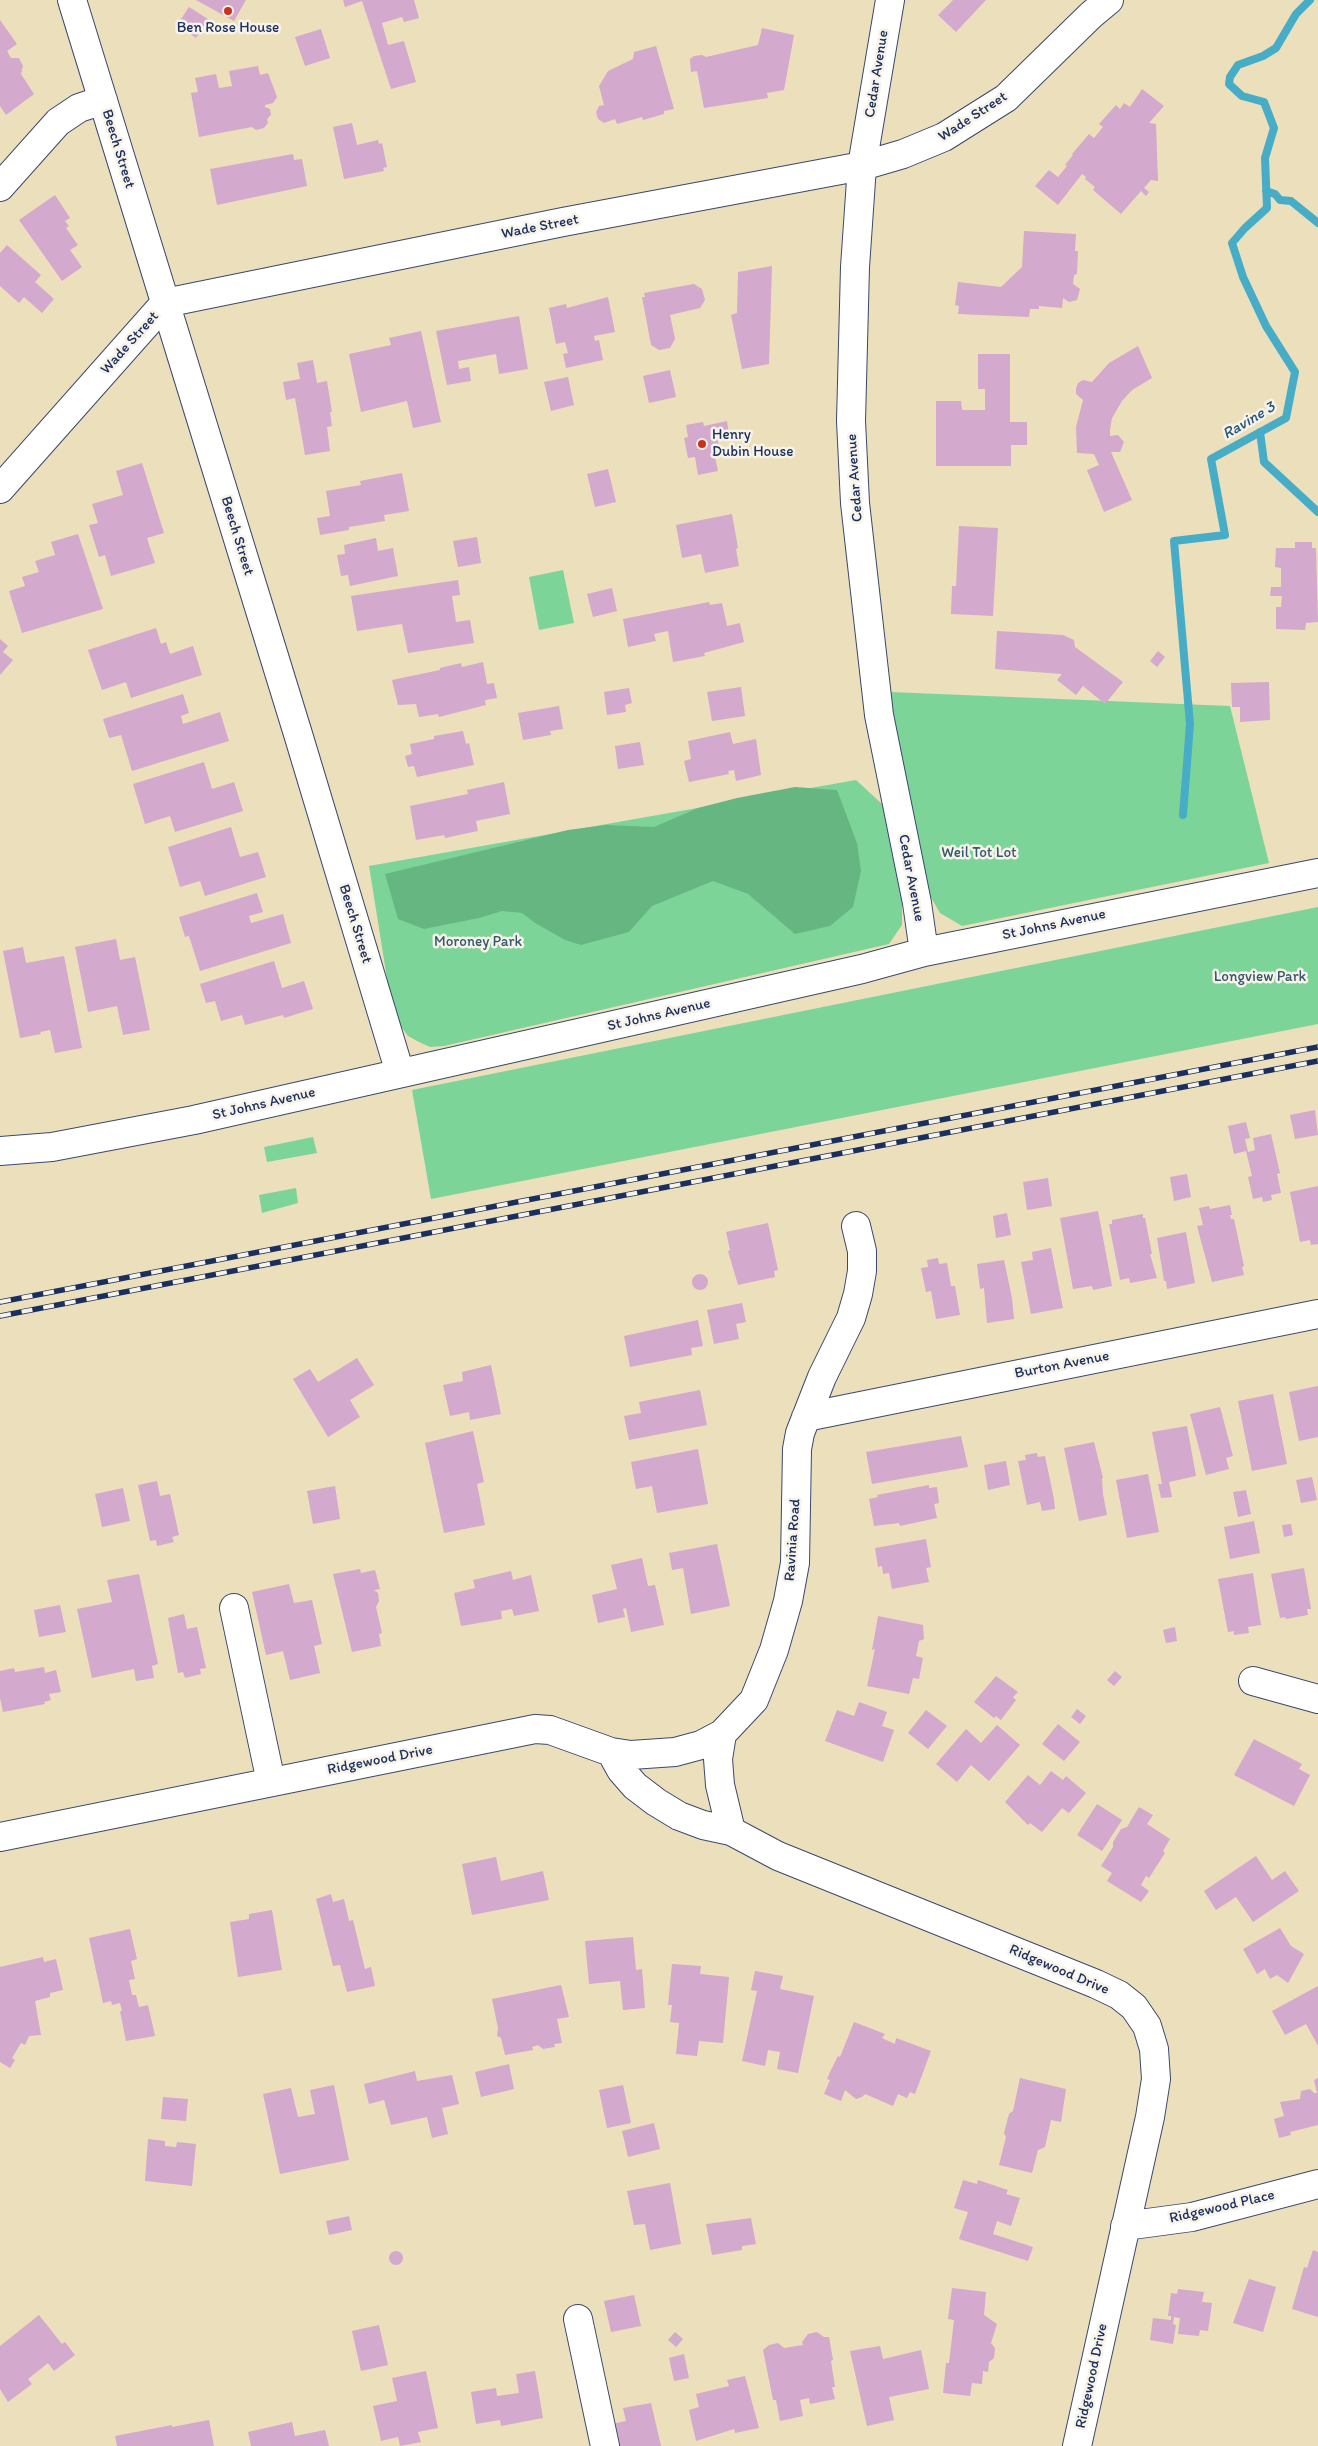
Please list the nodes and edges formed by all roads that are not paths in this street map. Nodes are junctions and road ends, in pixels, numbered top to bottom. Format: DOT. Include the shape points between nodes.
graph roads {
  1 [pos="72,0"];
  2 [pos="890,0"];
  3 [pos="1109,0"];
  4 [pos="103,100"];
  5 [pos="862,166"];
  6 [pos="0,187"];
  7 [pos="165,304"];
  8 [pos="0,489"];
  9 [pos="1318,873"];
  10 [pos="924,952"];
  11 [pos="400,1073"];
  12 [pos="0,1151"];
  13 [pos="856,1226"];
  14 [pos="1318,1314"];
  15 [pos="806,1417"];
  16 [pos="234,1608"];
  17 [pos="1253,1681"];
  18 [pos="1318,1698"];
  19 [pos="722,1734"];
  20 [pos="611,1752"];
  21 [pos="271,1782"];
  22 [pos="731,1832"];
  23 [pos="0,1837"];
  24 [pos="1318,2184"];
  25 [pos="1125,2226"];
  26 [pos="578,2319"];
  27 [pos="605,2446"];
  28 [pos="1077,2446"];
  1 -- 4 [label="street, Beech Street"];
  2 -- 5 [label="street, Cedar Avenue"];
  3 -- 5 [label="street, Wade Street" via="1006,98 944,138"];
  4 -- 6 [label="street" via="79,108 58,122"];
  4 -- 7 [label="street, Beech Street"];
  5 -- 7 [label="street, Wade Street" via="563,222"];
  5 -- 10 [label="street, Cedar Avenue" via="855,267 852,420 855,503 879,715"];
  7 -- 8 [label="street, Wade Street"];
  7 -- 11 [label="street, Beech Street"];
  9 -- 10 [label="street, St Johns Avenue"];
  10 -- 11 [label="street, St Johns Avenue" via="853,971"];
  11 -- 12 [label="street, St Johns Avenue" via="175,1124 52,1147"];
  13 -- 15 [label="street, Ravinia Road" via="862,1251 858,1294 851,1318"];
  14 -- 15 [label="street, Burton Avenue"];
  15 -- 19 [label="street, Ravinia Road" via="797,1449 797,1536 788,1601 774,1650 754,1700"];
  16 -- 21 [label="street"];
  17 -- 18 [label="street"];
  19 -- 20 [label="street, Ravinia Road" via="701,1745 675,1752 631,1755"];
  19 -- 22 [label="street" via="718,1759 720,1785"];
  20 -- 21 [label="street, Ridgewood Drive" via="550,1730 536,1729"];
  20 -- 22 [label="street, Ridgewood Drive" via="635,1786 656,1802 679,1816"];
  21 -- 23 [label="street, Ridgewood Drive"];
  22 -- 25 [label="street, Ridgewood Drive" via="778,1856 1096,1984 1119,1995 1134,2008 1147,2026 1154,2049 1156,2079"];
  24 -- 25 [label="street, Ridgewood Place" via="1192,2217"];
  25 -- 28 [label="street, Ridgewood Drive"];
  26 -- 27 [label="street"];
}
